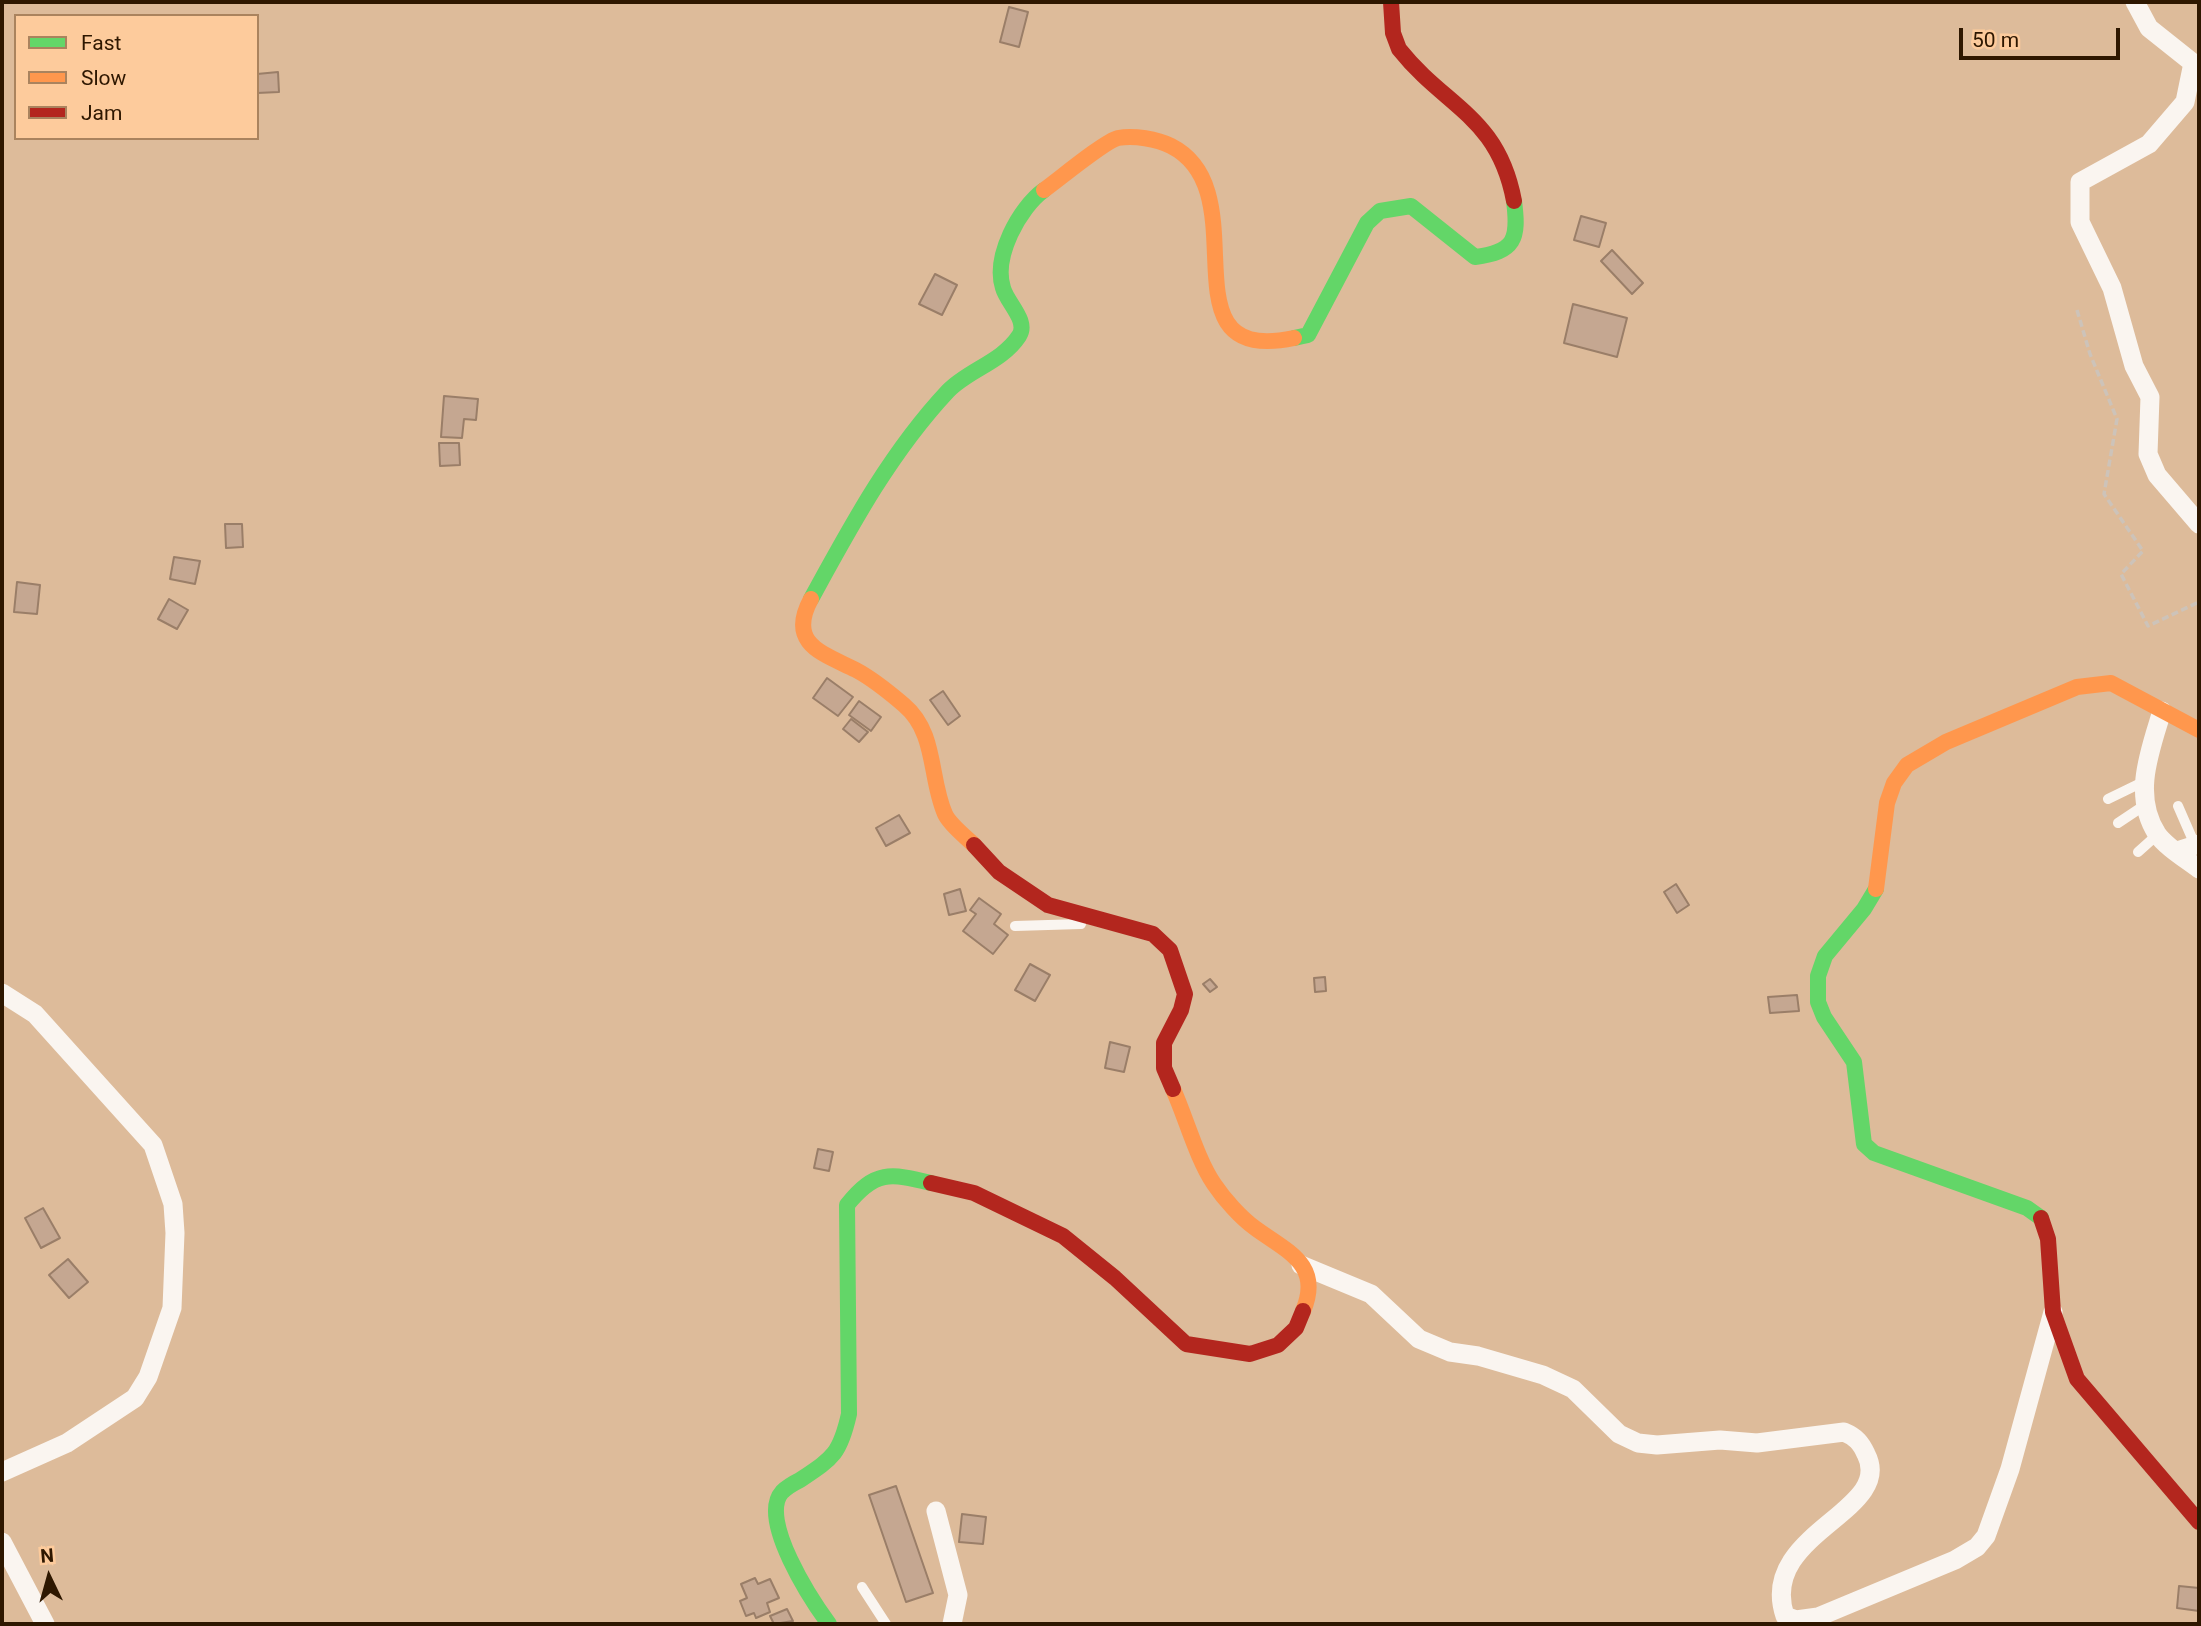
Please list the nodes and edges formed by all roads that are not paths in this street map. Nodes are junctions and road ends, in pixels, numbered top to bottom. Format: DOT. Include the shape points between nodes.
graph roads {
  1 [pos="1391,2"];
  2 [pos="2135,2"];
  3 [pos="2199,524"];
  4 [pos="2161,711"];
  5 [pos="2199,730"];
  6 [pos="2145,780"];
  7 [pos="2108,799"];
  8 [pos="2146,805"];
  9 [pos="2178,806"];
  10 [pos="2118,823"];
  11 [pos="2157,835"];
  12 [pos="2191,847"];
  13 [pos="2138,852"];
  14 [pos="2199,869"];
  15 [pos="1107,922"];
  16 [pos="1015,926"];
  17 [pos="2,993"];
  18 [pos="1301,1265"];
  19 [pos="2053,1312"];
  20 [pos="2,1472"];
  21 [pos="936,1511"];
  22 [pos="2199,1522"];
  23 [pos="2,1542"];
  24 [pos="862,1587"];
  25 [pos="45,1624"];
  26 [pos="830,1624"];
  27 [pos="886,1624"];
  28 [pos="952,1624"];
  1 -- 15 [label="street" via="1397,46 1420,74 1468,112 1502,154 1515,195 1518,233 1514,243 1475,257 1411,206 1380,211 1367,223 1308,335 1275,342 1248,340 1225,323 1217,300 1213,206 1201,174 1181,152 1158,140 1117,138 1033,198 1009,233 1002,287 1022,324 1020,335 993,361 950,389 903,444 872,489 804,612 806,640 819,654 858,671 907,707 927,737 945,815 961,835 1021,889 1048,905"];
  2 -- 3 [label="street" via="2149,28 2193,63 2185,102 2149,144 2080,182 2080,222 2112,288 2134,366 2150,397 2148,454 2157,475"];
  4 -- 5 [label="street"];
  4 -- 6 [label="street"];
  4 -- 19 [label="street" via="2111,683 2077,687 1946,742 1906,765 1887,803 1877,888 1825,956 1818,976 1818,1002 1854,1062 1864,1144 1891,1160 2027,1208 2042,1219 2048,1239"];
  6 -- 7 [label="lane"];
  6 -- 8 [label="street"];
  8 -- 10 [label="lane"];
  8 -- 11 [label="street"];
  9 -- 12 [label="lane"];
  11 -- 12 [label="street"];
  11 -- 13 [label="lane"];
  12 -- 14 [label="street"];
  15 -- 16 [label="lane"];
  15 -- 18 [label="street" via="1153,934 1170,950 1185,994 1164,1043 1164,1068 1171,1087 1214,1184 1253,1227 1295,1255"];
  17 -- 20 [label="street" via="35,1014 153,1144 173,1204 175,1233 173,1308 148,1377 135,1398 66,1443"];
  18 -- 19 [label="street" via="1371,1294 1419,1339 1450,1352 1543,1375 1573,1390 1619,1434 1637,1443 1757,1443 1844,1432 1855,1436 1871,1462 1870,1482 1861,1496 1803,1544 1788,1567 1780,1604 1785,1616 1796,1620 1818,1617 1977,1547 1986,1536 2010,1469"];
  18 -- 26 [label="street" via="1308,1276 1308,1300 1296,1328 1278,1345 1250,1353 1222,1352 1186,1344 1063,1236 1020,1213 974,1192 898,1175 867,1184 847,1205 849,1414 843,1441 834,1461 781,1493 776,1503 781,1535 815,1606"];
  19 -- 22 [label="street" via="2077,1379"];
  21 -- 28 [label="street" via="958,1595"];
  23 -- 25 [label="street"];
  24 -- 27 [label="lane"];
}
